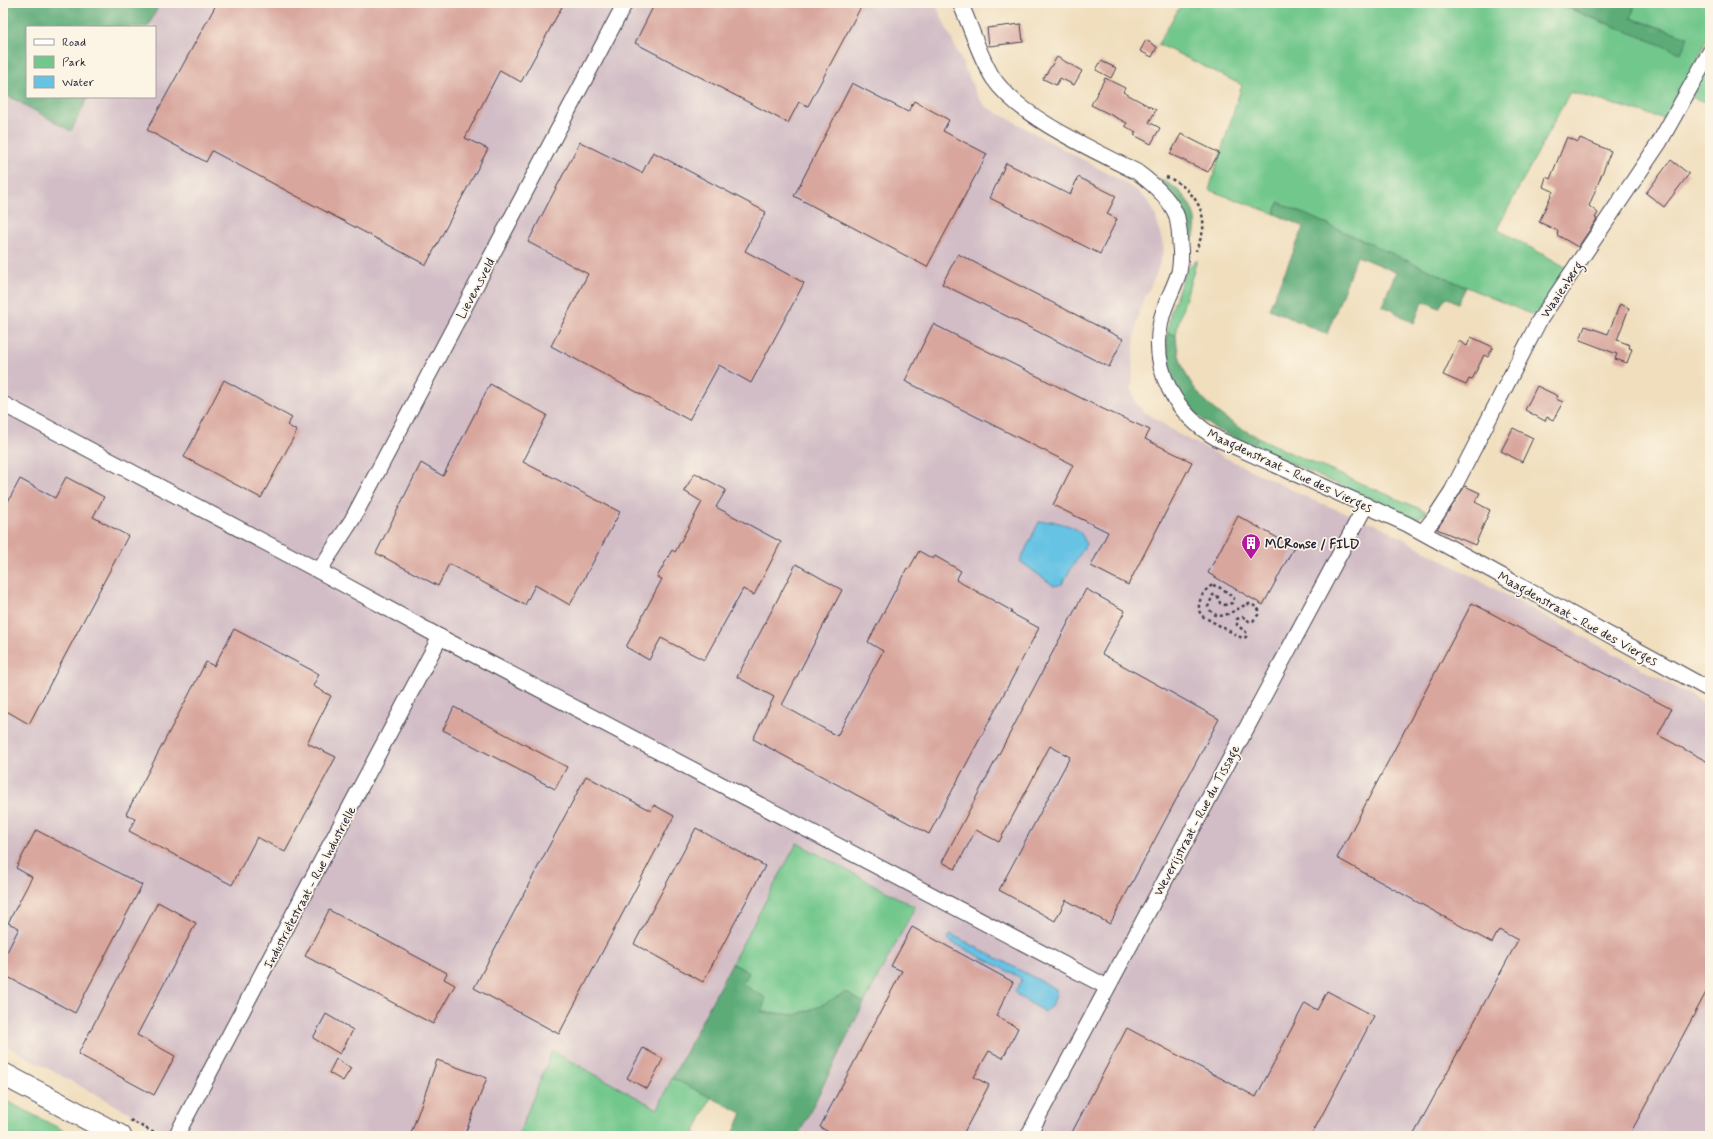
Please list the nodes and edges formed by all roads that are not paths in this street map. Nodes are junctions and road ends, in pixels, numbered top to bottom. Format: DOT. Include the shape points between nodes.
graph roads {
  1 [pos="625,3"];
  2 [pos="960,3"];
  3 [pos="1710,52"];
  4 [pos="3,404"];
  5 [pos="1366,505"];
  6 [pos="1422,532"];
  7 [pos="319,571"];
  8 [pos="440,637"];
  9 [pos="1710,690"];
  10 [pos="1107,987"];
  11 [pos="3,1074"];
  12 [pos="120,1136"];
  13 [pos="176,1136"];
  14 [pos="1028,1136"];
  1 -- 7 [label="street, Lievensveld" via="352,520"];
  2 -- 5 [label="street, Maagdenstraat - Rue des Vierges" via="977,48 993,77 1011,98 1048,125 1137,172 1159,191 1173,208 1180,236 1180,264 1160,321 1159,348 1163,374 1182,409 1198,427 1218,439"];
  3 -- 6 [label="street, Waaienberg" via="1659,143 1539,321 1452,491"];
  4 -- 7 [label="street"];
  5 -- 6 [label="street, Maagdenstraat - Rue des Vierges"];
  5 -- 10 [label="street, Weverijstraat - Rue du Tissage"];
  6 -- 9 [label="street, Maagdenstraat - Rue des Vierges"];
  7 -- 8 [label="street"];
  8 -- 10 [label="street"];
  8 -- 13 [label="street, Industriëlestraat - Rue Industrielle"];
  10 -- 14 [label="street, Weverijstraat - Rue du Tissage"];
  11 -- 12 [label="main road"];
}
